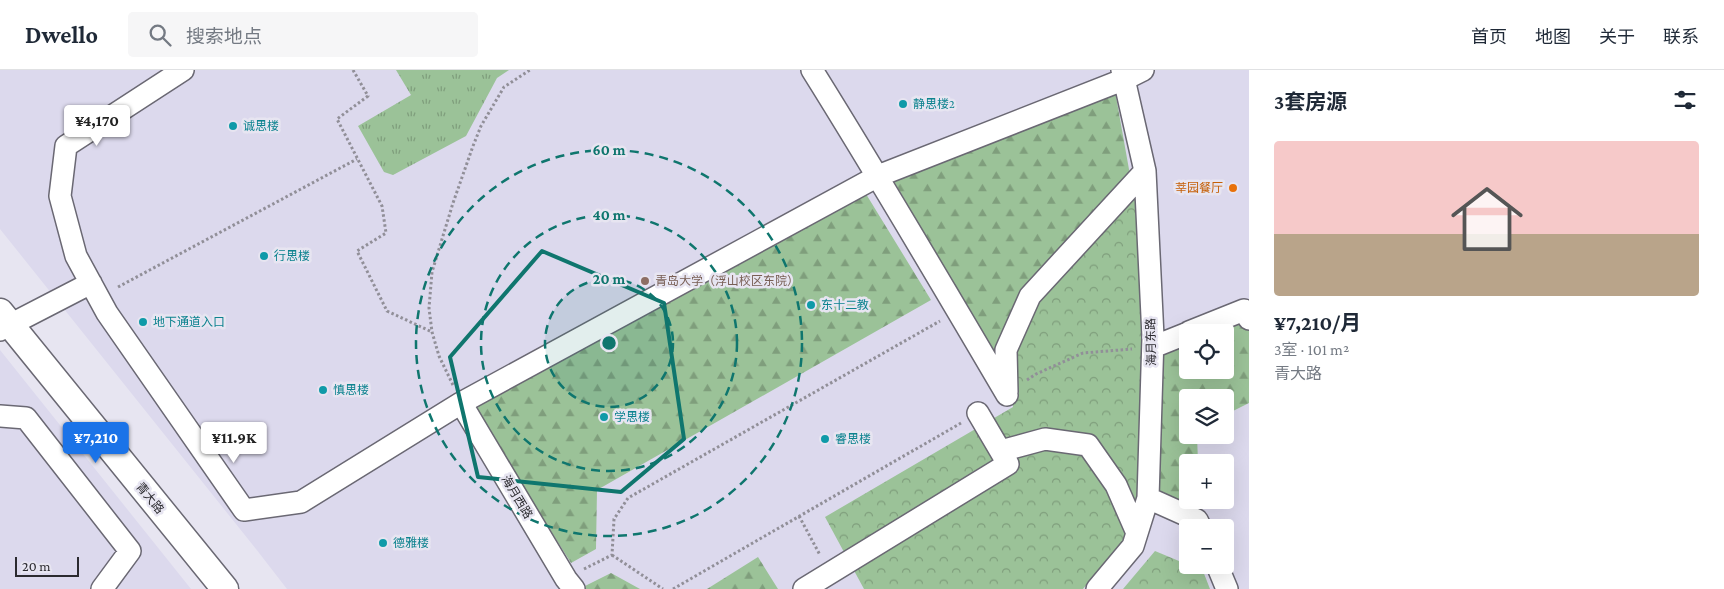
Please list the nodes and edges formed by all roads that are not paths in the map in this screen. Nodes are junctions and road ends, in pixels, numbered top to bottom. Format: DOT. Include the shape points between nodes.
graph roads {
  1 [pos="183,70"];
  2 [pos="812,70"];
  3 [pos="1130,73"];
  4 [pos="878,176"];
  5 [pos="1145,180"];
  6 [pos="95,290"];
  7 [pos="1247,312"];
  8 [pos="3,323"];
  9 [pos="1213,324"];
  10 [pos="1179,336"];
  11 [pos="1152,347"];
  12 [pos="461,403"];
  13 [pos="978,413"];
  14 [pos="0,416"];
  15 [pos="1001,451"];
  16 [pos="1148,498"];
  17 [pos="1195,519"];
  18 [pos="1137,533"];
  19 [pos="1221,574"];
  20 [pos="570,584"];
  21 [pos="102,589"];
  22 [pos="225,589"];
  23 [pos="804,589"];
  24 [pos="1092,589"];
  25 [pos="1097,589"];
  26 [pos="1227,589"];
  1 -- 6 [label="street" via="66,146 60,196 76,256"];
  2 -- 4 [label="street"];
  3 -- 4 [label="street"];
  3 -- 5 [label="street"];
  4 -- 5 [label="street" via="1007,395 1006,350 1030,296"];
  4 -- 12 [label="street"];
  5 -- 11 [label="street, 海月东路"];
  6 -- 8 [label="street"];
  6 -- 12 [label="street" via="107,313 244,510 301,502"];
  7 -- 9 [label="street"];
  8 -- 22 [label="street, 青大路"];
  10 -- 11 [label="street"];
  11 -- 16 [label="street, 海月东路"];
  12 -- 20 [label="street, 海月西路"];
  13 -- 15 [label="street"];
  14 -- 21 [label="street" via="26,418 130,550"];
  15 -- 18 [label="street" via="1045,439 1088,445 1116,485"];
  15 -- 23 [label="street" via="1008,464"];
  16 -- 17 [label="street"];
  16 -- 18 [label="street, 海月东路"];
  18 -- 24 [label="street, 海月东路"];
  18 -- 25 [label="street" via="1132,546"];
  19 -- 26 [label="street"];
}
